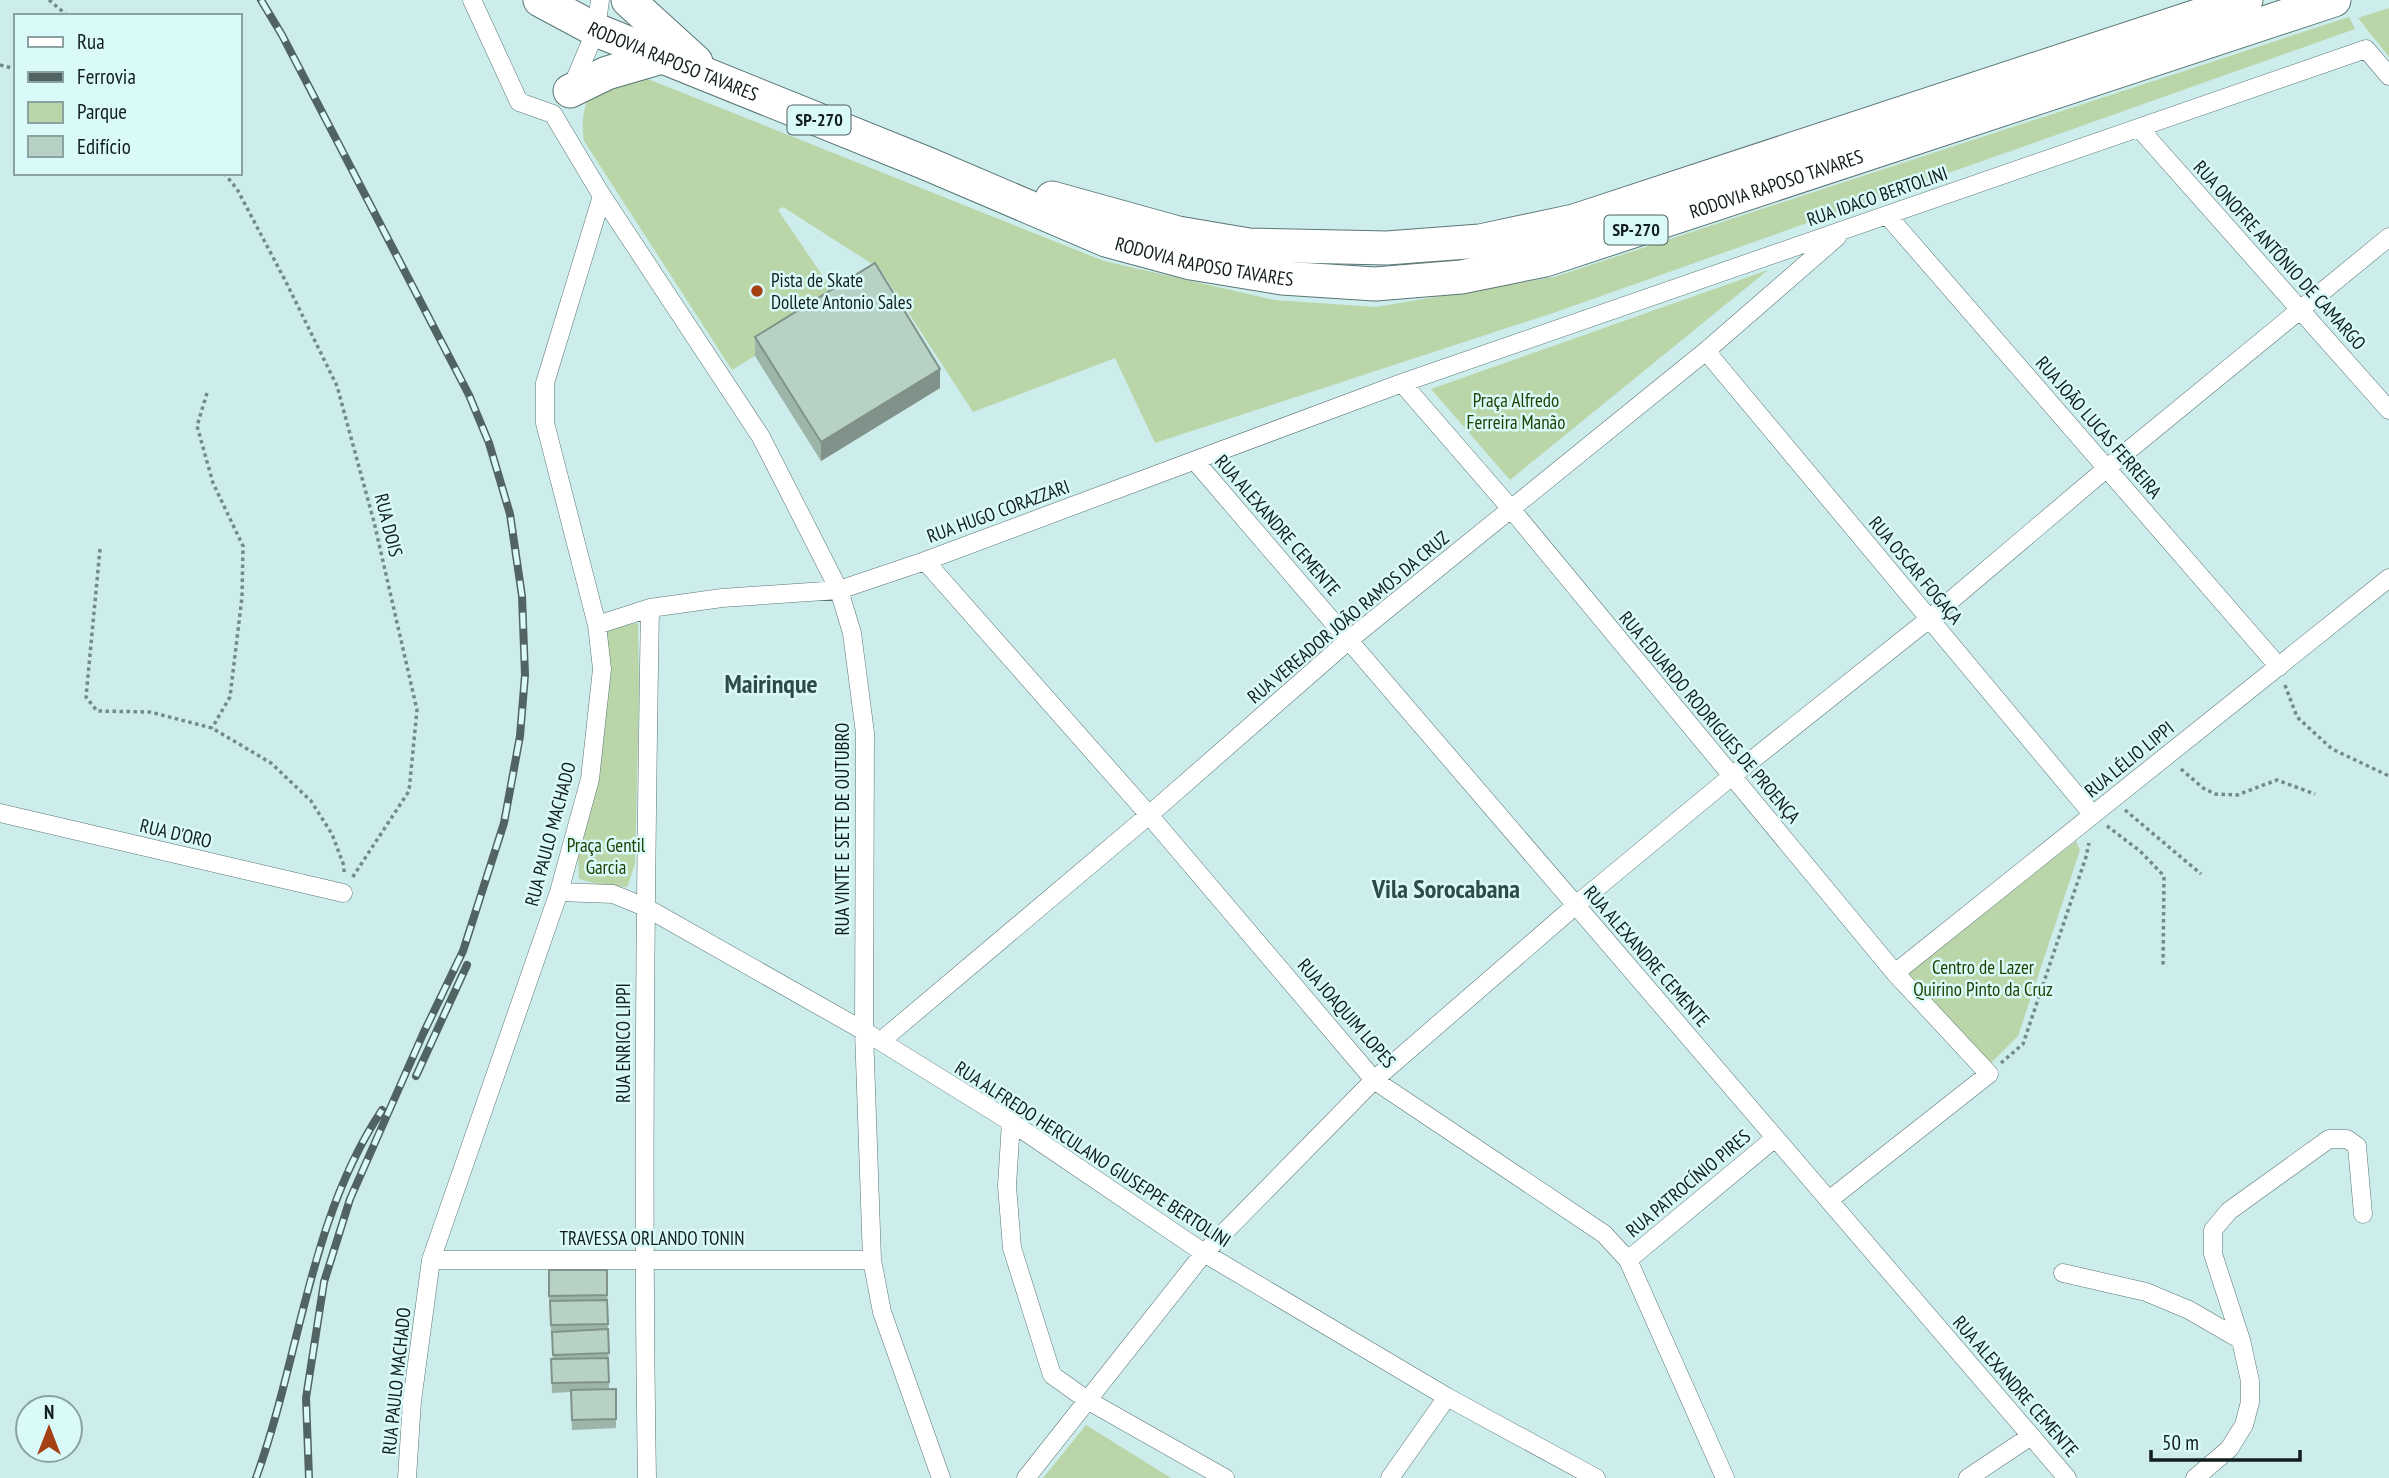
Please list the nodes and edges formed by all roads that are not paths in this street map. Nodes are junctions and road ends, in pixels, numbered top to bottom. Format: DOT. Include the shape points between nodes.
graph roads {
  1 [pos="472,0"];
  2 [pos="540,0"];
  3 [pos="628,0"];
  4 [pos="2246,0"];
  5 [pos="2329,2"];
  6 [pos="598,15"];
  7 [pos="662,57"];
  8 [pos="711,75"];
  9 [pos="2389,76"];
  10 [pos="561,102"];
  11 [pos="2139,128"];
  12 [pos="928,164"];
  13 [pos="602,196"];
  14 [pos="1887,215"];
  15 [pos="1845,230"];
  16 [pos="2389,237"];
  17 [pos="2302,310"];
  18 [pos="1706,351"];
  19 [pos="1402,383"];
  20 [pos="2389,410"];
  21 [pos="1195,461"];
  22 [pos="2107,468"];
  23 [pos="1511,510"];
  24 [pos="925,561"];
  25 [pos="2389,578"];
  26 [pos="839,590"];
  27 [pos="650,608"];
  28 [pos="1929,619"];
  29 [pos="597,625"];
  30 [pos="1349,640"];
  31 [pos="2278,667"];
  32 [pos="1732,776"];
  33 [pos="0,813"];
  34 [pos="1149,815"];
  35 [pos="2093,815"];
  36 [pos="559,892"];
  37 [pos="343,893"];
  38 [pos="1576,905"];
  39 [pos="645,907"];
  40 [pos="1895,974"];
  41 [pos="864,1031"];
  42 [pos="881,1041"];
  43 [pos="1374,1080"];
  44 [pos="1011,1122"];
  45 [pos="1775,1138"];
  46 [pos="1829,1200"];
  47 [pos="2363,1214"];
  48 [pos="1204,1253"];
  49 [pos="643,1258"];
  50 [pos="872,1259"];
  51 [pos="431,1260"];
  52 [pos="1628,1260"];
  53 [pos="2063,1273"];
  54 [pos="2241,1340"];
  55 [pos="1447,1397"];
  56 [pos="1087,1400"];
  57 [pos="2031,1436"];
  58 [pos="407,1478"];
  59 [pos="647,1478"];
  60 [pos="941,1478"];
  61 [pos="1026,1478"];
  62 [pos="1224,1478"];
  63 [pos="1390,1478"];
  64 [pos="1596,1478"];
  65 [pos="1726,1478"];
  66 [pos="1968,1478"];
  67 [pos="2067,1478"];
  68 [pos="2195,1478"];
  1 -- 10 [label="street" via="519,102"];
  2 -- 6 [label="highway, RODOVIA RAPOSO TAVARES / SP-270"];
  3 -- 8 [label="highway"];
  4 -- 12 [label="highway, RODOVIA RAPOSO TAVARES / SP-270" via="1574,221 1480,241 1387,248 1249,245 1178,233"];
  5 -- 12 [label="highway, RODOVIA RAPOSO TAVARES / SP-270" via="1545,260 1461,277 1375,284 1282,278 1191,263 1106,240"];
  6 -- 7 [label="highway, RODOVIA RAPOSO TAVARES / SP-270"];
  6 -- 10 [label="street"];
  7 -- 8 [label="highway, RODOVIA RAPOSO TAVARES / SP-270"];
  7 -- 10 [label="highway" via="607,73"];
  8 -- 12 [label="highway, RODOVIA RAPOSO TAVARES / SP-270"];
  9 -- 11 [label="street, RUA IDACO BERTOLINI" via="2366,49"];
  10 -- 13 [label="street, RUA VINTE E SETE DE OUTUBRO"];
  11 -- 14 [label="street, RUA IDACO BERTOLINI"];
  11 -- 17 [label="street, RUA ONOFRE ANTÔNIO DE CAMARGO"];
  13 -- 26 [label="street, RUA VINTE E SETE DE OUTUBRO" via="761,437"];
  13 -- 29 [label="street, RUA PAULO MACHADO" via="545,383 545,423"];
  14 -- 15 [label="street, RUA IDACO BERTOLINI"];
  14 -- 22 [label="street, RUA JOÃO LUCAS FERREIRA"];
  15 -- 18 [label="street, RUA VEREADOR JOÃO RAMOS DA CRUZ"];
  15 -- 19 [label="street, RUA IDACO BERTOLINI"];
  16 -- 17 [label="street"];
  17 -- 20 [label="street, RUA ONOFRE ANTÔNIO DE CAMARGO"];
  17 -- 22 [label="street"];
  18 -- 23 [label="street, RUA VEREADOR JOÃO RAMOS DA CRUZ"];
  18 -- 28 [label="street, RUA OSCAR FOGAÇA"];
  19 -- 21 [label="street, RUA HUGO CORAZZARI"];
  19 -- 23 [label="street, RUA EDUARDO RODRIGUES DE PROENÇA"];
  21 -- 24 [label="street, RUA HUGO CORAZZARI"];
  21 -- 30 [label="street, RUA ALEXANDRE CEMENTE"];
  22 -- 28 [label="street"];
  22 -- 31 [label="street, RUA JOÃO LUCAS FERREIRA"];
  23 -- 30 [label="street, RUA VEREADOR JOÃO RAMOS DA CRUZ"];
  23 -- 32 [label="street, RUA EDUARDO RODRIGUES DE PROENÇA"];
  24 -- 26 [label="street, RUA HUGO CORAZZARI"];
  24 -- 34 [label="street, RUA JOAQUIM LOPES"];
  25 -- 31 [label="street, RUA LÉLIO LIPPI"];
  26 -- 27 [label="street, RUA HUGO CORAZZARI"];
  26 -- 41 [label="street, RUA VINTE E SETE DE OUTUBRO" via="852,633 865,733"];
  27 -- 29 [label="street, RUA HUGO CORAZZARI"];
  27 -- 39 [label="street, RUA ENRICO LIPPI"];
  28 -- 32 [label="street"];
  28 -- 35 [label="street, RUA OSCAR FOGAÇA"];
  29 -- 36 [label="street, RUA PAULO MACHADO" via="602,669 590,779"];
  30 -- 34 [label="street, RUA VEREADOR JOÃO RAMOS DA CRUZ"];
  30 -- 38 [label="street, RUA ALEXANDRE CEMENTE"];
  31 -- 35 [label="street, RUA LÉLIO LIPPI"];
  32 -- 38 [label="street"];
  32 -- 40 [label="street, RUA EDUARDO RODRIGUES DE PROENÇA"];
  33 -- 37 [label="street, RUA D'ORO"];
  34 -- 42 [label="street, RUA VEREADOR JOÃO RAMOS DA CRUZ"];
  34 -- 43 [label="street, RUA JOAQUIM LOPES"];
  35 -- 40 [label="street, RUA LÉLIO LIPPI"];
  36 -- 39 [label="street, RUA ALFREDO HERCULANO GIUSEPPE BERTOLINI" via="613,894"];
  36 -- 51 [label="street, RUA PAULO MACHADO"];
  38 -- 43 [label="street"];
  38 -- 45 [label="street, RUA ALEXANDRE CEMENTE"];
  39 -- 41 [label="street, RUA ALFREDO HERCULANO GIUSEPPE BERTOLINI"];
  39 -- 49 [label="street, RUA ENRICO LIPPI"];
  40 -- 46 [label="street, RUA EDUARDO RODRIGUES DE PROENÇA" via="1989,1074"];
  41 -- 42 [label="street, RUA ALFREDO HERCULANO GIUSEPPE BERTOLINI"];
  41 -- 50 [label="street, RUA VINTE E SETE DE OUTUBRO"];
  42 -- 44 [label="street, RUA ALFREDO HERCULANO GIUSEPPE BERTOLINI"];
  43 -- 48 [label="street"];
  43 -- 52 [label="street, RUA JOAQUIM LOPES" via="1604,1234"];
  44 -- 48 [label="street, RUA ALFREDO HERCULANO GIUSEPPE BERTOLINI"];
  44 -- 56 [label="street" via="1007,1186 1012,1248 1052,1375"];
  45 -- 46 [label="street, RUA ALEXANDRE CEMENTE"];
  45 -- 52 [label="street, RUA PATROCÍNIO PIRES"];
  46 -- 57 [label="street, RUA ALEXANDRE CEMENTE"];
  47 -- 54 [label="street" via="2357,1146 2347,1139 2329,1139 2229,1211 2213,1230 2213,1254"];
  48 -- 55 [label="street, RUA ALFREDO HERCULANO GIUSEPPE BERTOLINI"];
  48 -- 56 [label="street"];
  49 -- 50 [label="street, TRAVESSA ORLANDO TONIN"];
  49 -- 51 [label="street, TRAVESSA ORLANDO TONIN"];
  49 -- 59 [label="street, RUA ENRICO LIPPI"];
  50 -- 60 [label="street, RUA VINTE E SETE DE OUTUBRO" via="882,1312"];
  51 -- 58 [label="street, RUA PAULO MACHADO"];
  52 -- 65 [label="street, RUA JOAQUIM LOPES"];
  53 -- 54 [label="street" via="2146,1292"];
  54 -- 68 [label="street" via="2250,1381 2244,1425 2229,1449"];
  55 -- 63 [label="street"];
  55 -- 64 [label="street, RUA ALFREDO HERCULANO GIUSEPPE BERTOLINI"];
  56 -- 61 [label="street"];
  56 -- 62 [label="street"];
  57 -- 66 [label="street"];
  57 -- 67 [label="street, RUA ALEXANDRE CEMENTE"];
}
